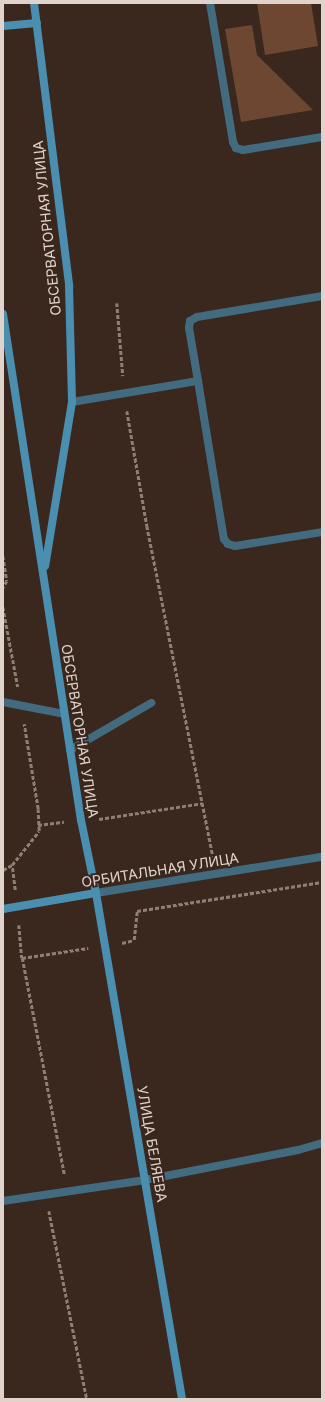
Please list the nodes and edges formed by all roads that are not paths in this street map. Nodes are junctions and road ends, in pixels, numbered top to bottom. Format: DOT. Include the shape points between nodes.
graph roads {
  1 [pos="34,3"];
  2 [pos="210,3"];
  3 [pos="37,23"];
  4 [pos="3,26"];
  5 [pos="322,137"];
  6 [pos="322,296"];
  7 [pos="3,314"];
  8 [pos="198,381"];
  9 [pos="72,402"];
  10 [pos="322,532"];
  11 [pos="44,573"];
  12 [pos="3,702"];
  13 [pos="151,703"];
  14 [pos="64,714"];
  15 [pos="70,750"];
  16 [pos="322,857"];
  17 [pos="96,893"];
  18 [pos="3,909"];
  19 [pos="322,1143"];
  20 [pos="145,1180"];
  21 [pos="3,1201"];
  22 [pos="182,1399"];
  1 -- 3 [label="main road, ОБСЕРВАТОРНАЯ УЛИЦА"];
  2 -- 5 [label="street" via="236,148 243,150"];
  3 -- 4 [label="main road"];
  3 -- 9 [label="main road, ОБСЕРВАТОРНАЯ УЛИЦА" via="69,286"];
  6 -- 8 [label="street" via="197,317 190,321"];
  7 -- 11 [label="main road, ОБСЕРВАТОРНАЯ УЛИЦА"];
  8 -- 9 [label="street"];
  8 -- 10 [label="street" via="224,539 228,544 235,546"];
  9 -- 11 [label="main road, ОБСЕРВАТОРНАЯ УЛИЦА"];
  11 -- 14 [label="main road, ОБСЕРВАТОРНАЯ УЛИЦА"];
  12 -- 14 [label="street"];
  13 -- 15 [label="street"];
  14 -- 15 [label="main road, ОБСЕРВАТОРНАЯ УЛИЦА"];
  15 -- 17 [label="main road, ОБСЕРВАТОРНАЯ УЛИЦА"];
  16 -- 17 [label="street, ОРБИТАЛЬНАЯ УЛИЦА"];
  17 -- 18 [label="main road, ОРБИТАЛЬНАЯ УЛИЦА"];
  17 -- 20 [label="main road, УЛИЦА БЕЛЯЕВА"];
  19 -- 20 [label="street"];
  20 -- 21 [label="street"];
  20 -- 22 [label="main road, УЛИЦА БЕЛЯЕВА"];
}
